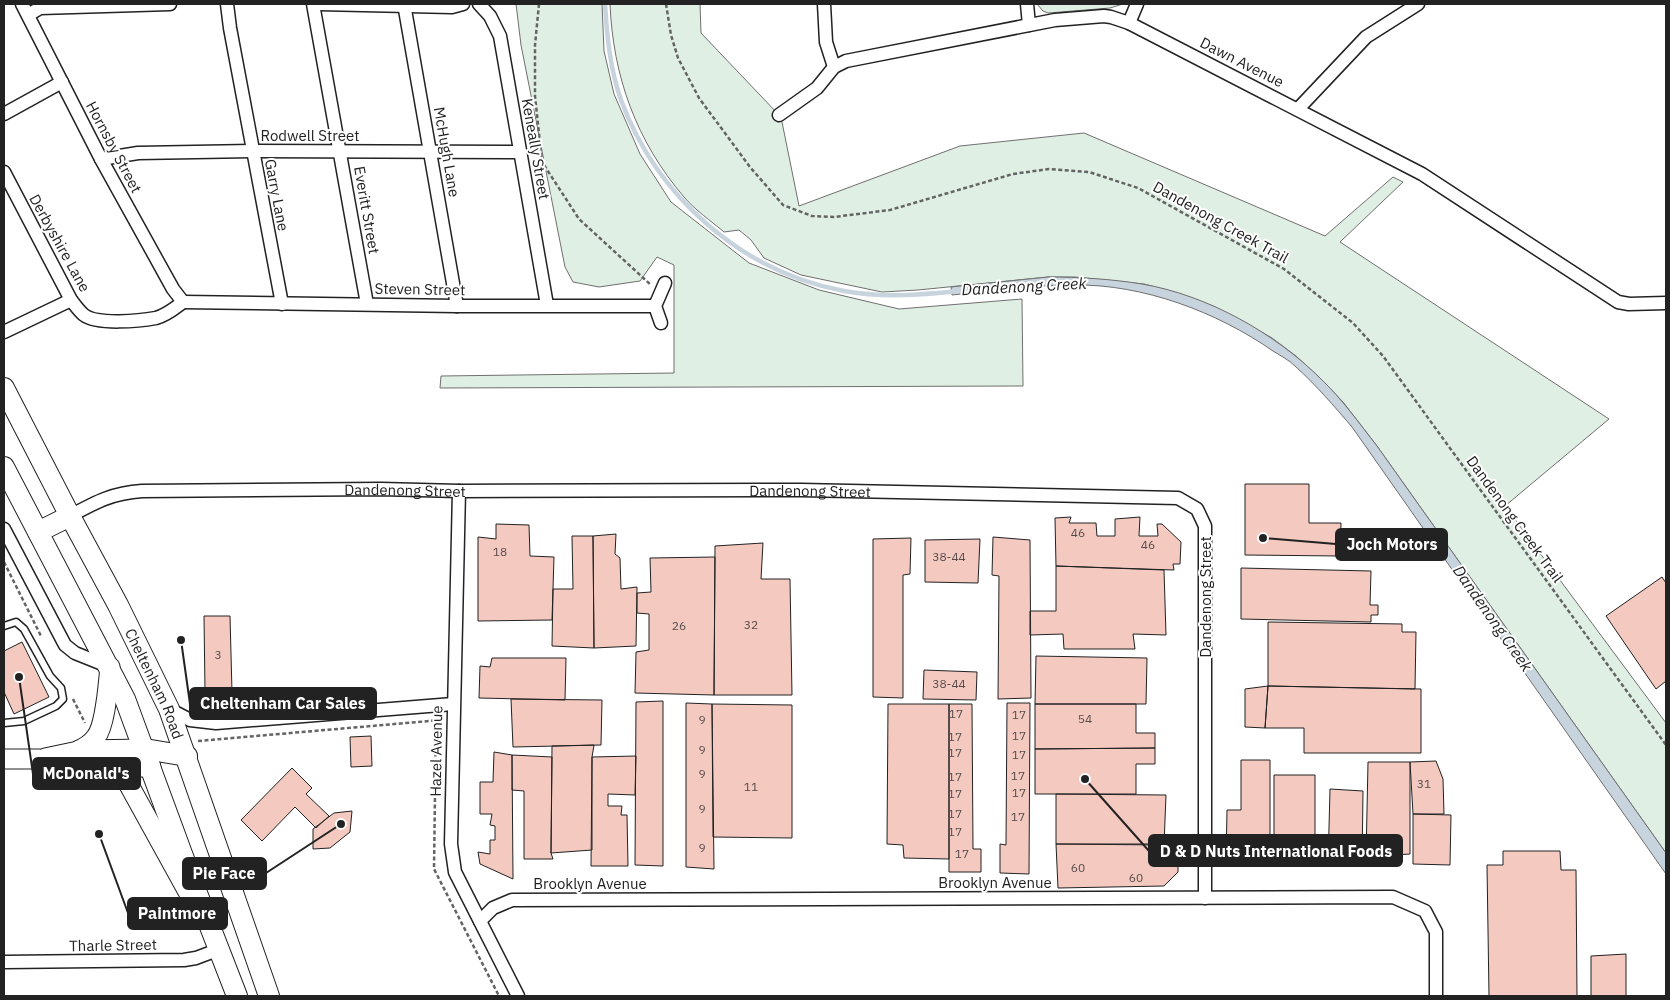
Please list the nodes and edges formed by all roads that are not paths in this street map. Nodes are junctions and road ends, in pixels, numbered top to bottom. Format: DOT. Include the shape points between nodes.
graph roads {
  1 [pos="170,4"];
  2 [pos="227,4"];
  3 [pos="313,4"];
  4 [pos="318,4"];
  5 [pos="405,4"];
  6 [pos="464,4"];
  7 [pos="479,4"];
  8 [pos="824,4"];
  9 [pos="1027,4"];
  10 [pos="1137,4"];
  11 [pos="1418,4"];
  12 [pos="25,9"];
  13 [pos="1129,23"];
  14 [pos="1029,25"];
  15 [pos="834,67"];
  16 [pos="62,82"];
  17 [pos="1298,109"];
  18 [pos="4,114"];
  19 [pos="778,115"];
  20 [pos="252,151"];
  21 [pos="340,151"];
  22 [pos="431,151"];
  23 [pos="520,152"];
  24 [pos="101,159"];
  25 [pos="4,172"];
  26 [pos="71,300"];
  27 [pos="183,302"];
  28 [pos="1666,303"];
  29 [pos="282,304"];
  30 [pos="367,304"];
  31 [pos="547,305"];
  32 [pos="457,306"];
  33 [pos="661,323"];
  34 [pos="4,332"];
  35 [pos="4,388"];
  36 [pos="4,467"];
  37 [pos="459,491"];
  38 [pos="70,516"];
  39 [pos="4,529"];
  40 [pos="38,532"];
  41 [pos="4,626"];
  42 [pos="110,667"];
  43 [pos="453,704"];
  44 [pos="169,709"];
  45 [pos="4,723"];
  46 [pos="183,747"];
  47 [pos="76,751"];
  48 [pos="148,758"];
  49 [pos="4,759"];
  50 [pos="39,759"];
  51 [pos="117,768"];
  52 [pos="1206,898"];
  53 [pos="480,921"];
  54 [pos="219,947"];
  55 [pos="4,962"];
  56 [pos="237,996"];
  57 [pos="269,996"];
  58 [pos="518,996"];
  59 [pos="1436,996"];
  1 -- 12 [label="street"];
  2 -- 20 [label="street, Garry Lane"];
  3 -- 21 [label="street, Everitt Street"];
  4 -- 5 [label="street"];
  5 -- 6 [label="street" via="452,7"];
  5 -- 22 [label="street, McHugh Lane"];
  7 -- 23 [label="street, Keneally Street" via="490,16 500,36"];
  8 -- 15 [label="street" via="826,42"];
  9 -- 14 [label="street"];
  10 -- 13 [label="street"];
  11 -- 17 [label="street" via="1366,36"];
  12 -- 16 [label="street, Hornsby Street"];
  13 -- 14 [label="street, Dawn Avenue" via="1104,16"];
  13 -- 17 [label="street, Dawn Avenue"];
  14 -- 15 [label="street, Dawn Avenue" via="846,61"];
  15 -- 19 [label="street" via="817,88"];
  16 -- 18 [label="street"];
  16 -- 24 [label="street, Hornsby Street"];
  17 -- 28 [label="street, Dawn Avenue" via="1422,174 1618,302"];
  20 -- 21 [label="street, Rodwell Street"];
  20 -- 24 [label="street, Rodwell Street" via="138,153"];
  20 -- 29 [label="street, Garry Lane"];
  21 -- 22 [label="street, Rodwell Street"];
  21 -- 30 [label="street, Everitt Street"];
  22 -- 23 [label="street, Rodwell Street"];
  22 -- 32 [label="street, McHugh Lane"];
  23 -- 31 [label="street, Keneally Street"];
  24 -- 27 [label="street, Hornsby Street"];
  25 -- 26 [label="street, Derbyshire Lane"];
  26 -- 27 [label="street, Derbyshire Lane" via="84,315 94,320 115,321 157,318"];
  26 -- 34 [label="street"];
  27 -- 29 [label="street, Steven Street"];
  29 -- 30 [label="street, Steven Street"];
  30 -- 32 [label="street, Steven Street"];
  31 -- 32 [label="street, Steven Street"];
  31 -- 33 [label="street, Steven Street" via="660,294"];
  35 -- 38 [label="main road, Cheltenham Road"];
  36 -- 40 [label="main road"];
  37 -- 38 [label="street, Dandenong Street" via="122,492"];
  37 -- 43 [label="street, Hazel Avenue"];
  37 -- 52 [label="street, Dandenong Street" via="801,490 1178,498 1196,508 1205,526"];
  38 -- 40 [label="main road, Dandenong Street"];
  38 -- 44 [label="main road, Cheltenham Road"];
  39 -- 42 [label="street" via="65,645 75,653"];
  40 -- 42 [label="main road"];
  41 -- 45 [label="lane" via="16,622 24,629 50,676 61,688 63,699 56,706 24,721"];
  42 -- 47 [label="main road" via="99,731 88,745"];
  42 -- 48 [label="main road"];
  43 -- 44 [label="street" via="216,723 190,720"];
  43 -- 53 [label="street, Hazel Avenue" via="451,844 455,872"];
  44 -- 46 [label="main road, Cheltenham Road"];
  46 -- 48 [label="main road"];
  46 -- 57 [label="main road, Cheltenham Road"];
  47 -- 48 [label="main road"];
  47 -- 50 [label="main road"];
  48 -- 51 [label="main road"];
  48 -- 54 [label="main road"];
  49 -- 50 [label="main road"];
  50 -- 51 [label="main road" via="80,767"];
  51 -- 54 [label="main road"];
  52 -- 53 [label="street, Brooklyn Avenue" via="512,900 493,908"];
  52 -- 59 [label="street, Brooklyn Avenue" via="1393,897 1425,910 1436,932"];
  53 -- 58 [label="street, Hazel Avenue"];
  54 -- 55 [label="street, Tharle Street" via="184,960"];
  54 -- 56 [label="main road"];
}
